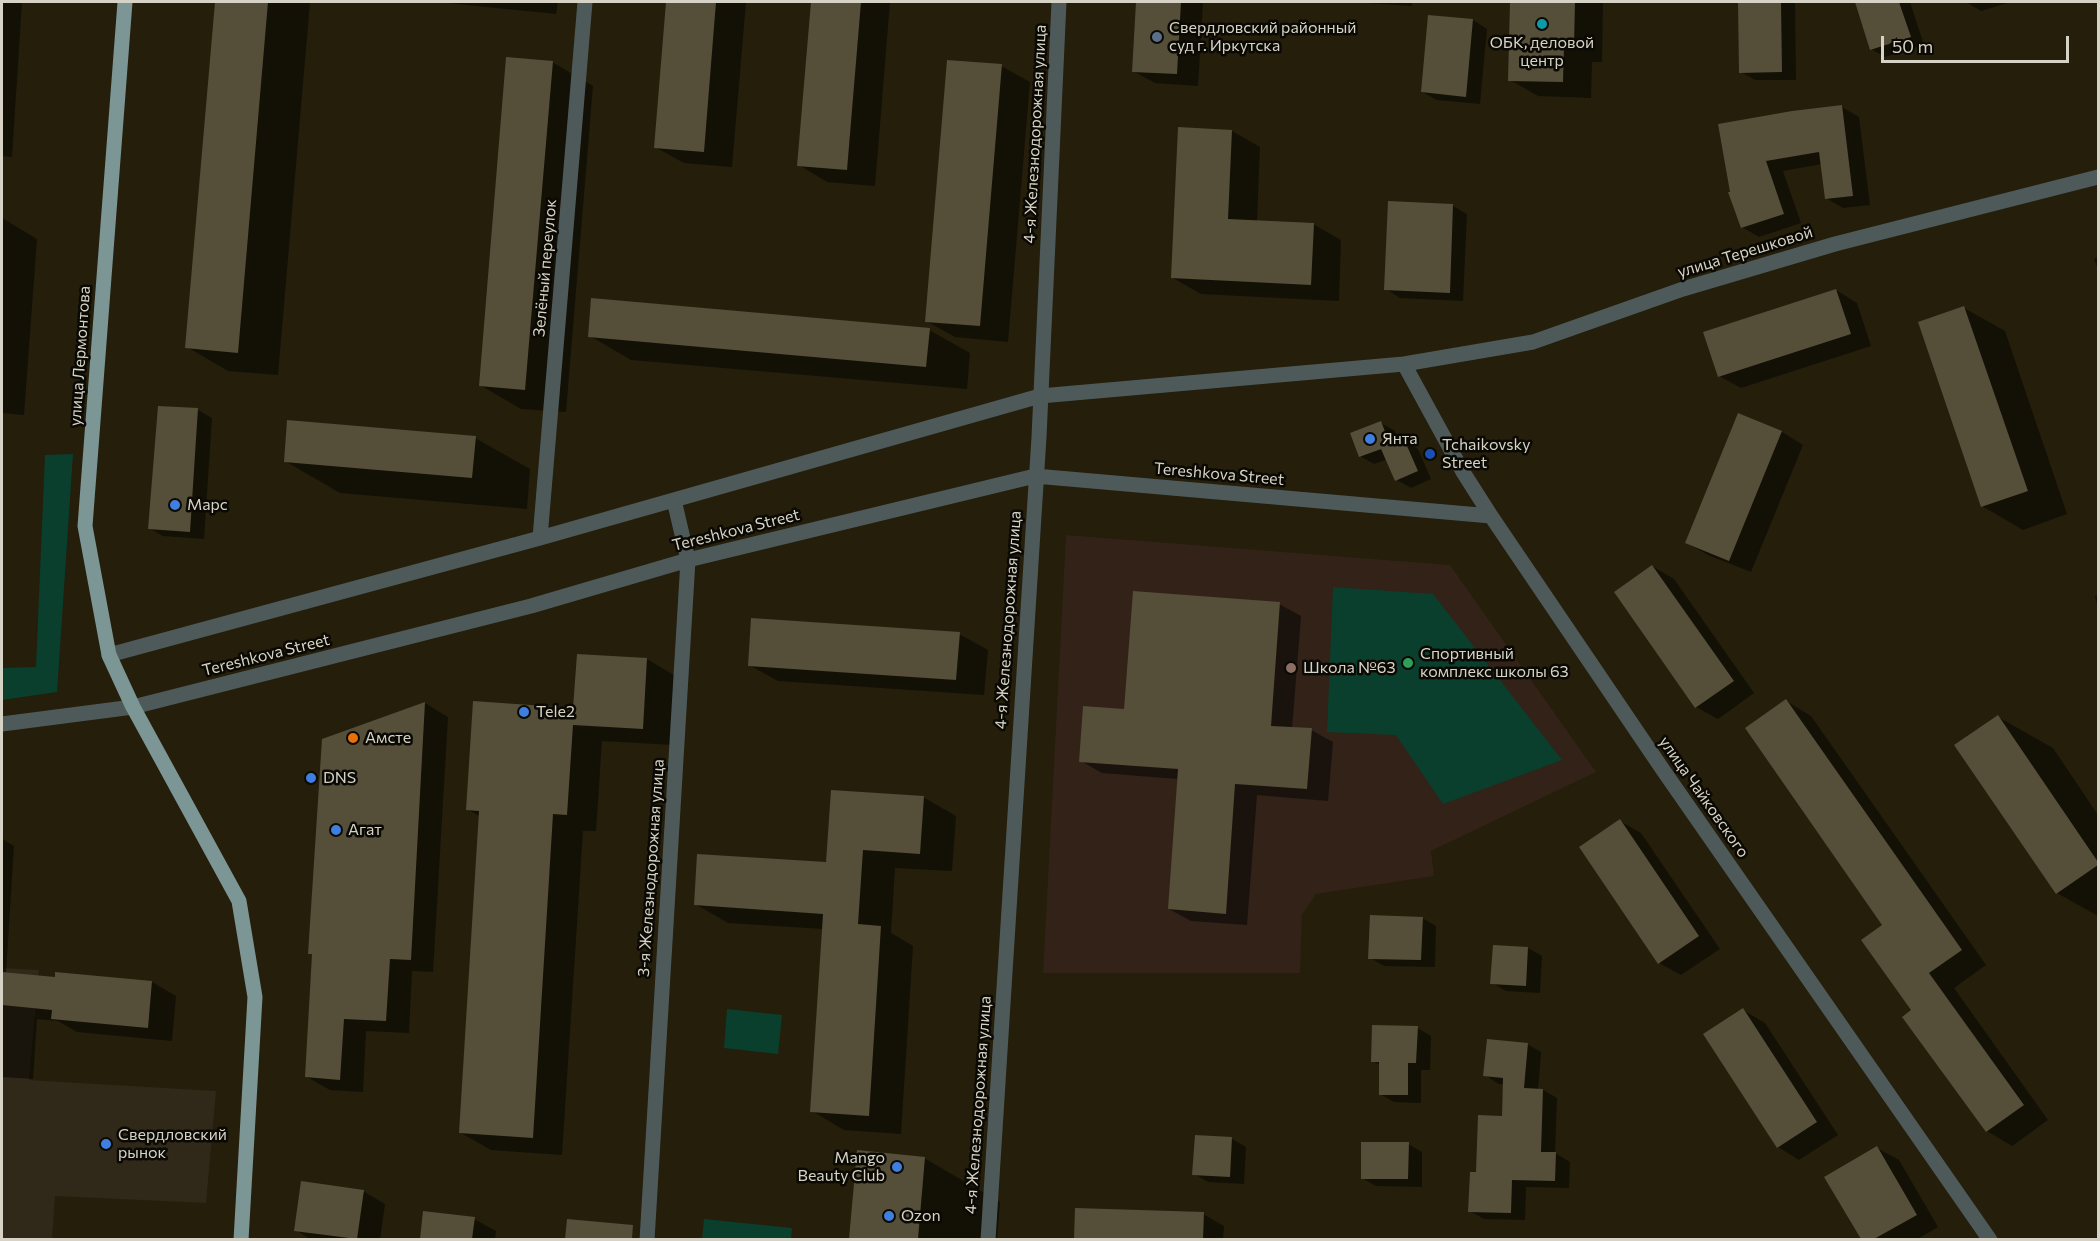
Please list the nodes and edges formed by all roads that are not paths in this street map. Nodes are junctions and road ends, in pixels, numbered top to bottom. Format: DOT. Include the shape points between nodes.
graph roads {
  1 [pos="125,2"];
  2 [pos="585,2"];
  3 [pos="1059,2"];
  4 [pos="2098,177"];
  5 [pos="1404,364"];
  6 [pos="1040,396"];
  7 [pos="1035,476"];
  8 [pos="674,500"];
  9 [pos="1491,516"];
  10 [pos="540,538"];
  11 [pos="688,560"];
  12 [pos="109,655"];
  13 [pos="133,707"];
  14 [pos="2,724"];
  15 [pos="241,1239"];
  16 [pos="647,1239"];
  17 [pos="988,1239"];
  18 [pos="1990,1239"];
  1 -- 12 [label="main road, улица Лермонтова" via="85,526"];
  2 -- 10 [label="street, Зелёный переулок"];
  3 -- 6 [label="street, 4-я Железнодорожная улица"];
  4 -- 5 [label="street, улица Терешковой" via="1835,244 1683,289 1533,342"];
  5 -- 6 [label="street"];
  5 -- 9 [label="street, улица Чайковского"];
  6 -- 7 [label="street, 4-я Железнодорожная улица"];
  6 -- 8 [label="street"];
  7 -- 9 [label="street, Tereshkova Street"];
  7 -- 11 [label="street, Tereshkova Street"];
  7 -- 17 [label="street, 4-я Железнодорожная улица"];
  8 -- 10 [label="street"];
  8 -- 11 [label="street, 3-я Железнодорожная улица"];
  9 -- 18 [label="street, улица Чайковского"];
  10 -- 12 [label="street"];
  11 -- 13 [label="street, Tereshkova Street" via="531,606"];
  11 -- 16 [label="street, 3-я Железнодорожная улица"];
  12 -- 13 [label="main road, улица Лермонтова"];
  13 -- 14 [label="street, Tereshkova Street"];
  13 -- 15 [label="main road, улица Лермонтова" via="239,901 255,998"];
}
